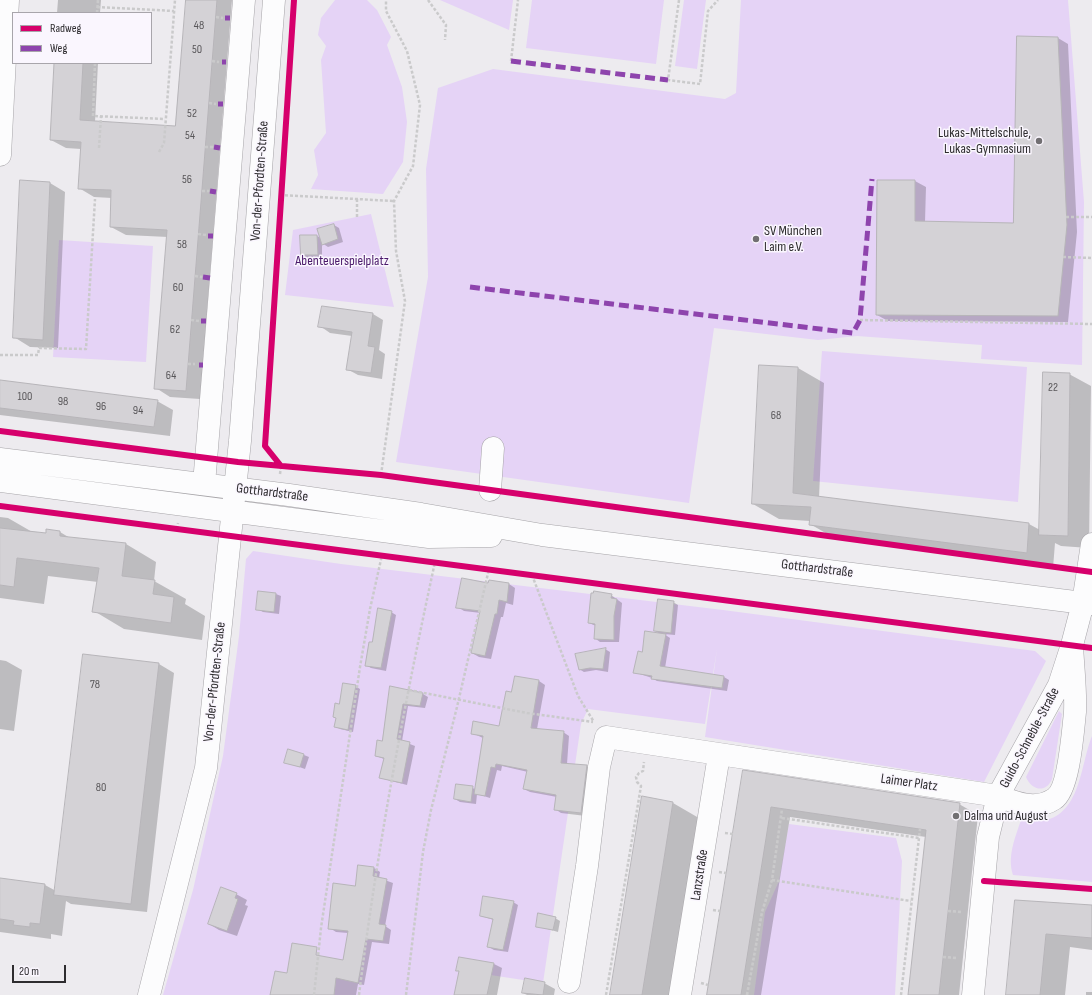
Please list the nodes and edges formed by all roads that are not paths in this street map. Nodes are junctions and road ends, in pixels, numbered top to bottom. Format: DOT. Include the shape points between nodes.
graph roads {
  1 [pos="8,0"];
  2 [pos="244,0"];
  3 [pos="274,0"];
  4 [pos="0,155"];
  5 [pos="205,362"];
  6 [pos="246,362"];
  7 [pos="493,448"];
  8 [pos="0,459"];
  9 [pos="0,481"];
  10 [pos="204,484"];
  11 [pos="235,488"];
  12 [pos="490,490"];
  13 [pos="233,511"];
  14 [pos="542,535"];
  15 [pos="1092,544"];
  16 [pos="1087,603"];
  17 [pos="1072,645"];
  18 [pos="719,755"];
  19 [pos="998,796"];
  20 [pos="569,982"];
  21 [pos="149,995"];
  22 [pos="680,995"];
  23 [pos="972,995"];
  1 -- 4 [label="street"];
  2 -- 5 [label="street"];
  3 -- 6 [label="street, Von-der-Pfordten-Straße"];
  5 -- 6 [label="street"];
  5 -- 10 [label="street"];
  6 -- 11 [label="street, Von-der-Pfordten-Straße"];
  7 -- 12 [label="street"];
  8 -- 10 [label="street, Gotthardstraße"];
  9 -- 13 [label="street, Gotthardstraße"];
  10 -- 11 [label="street, Gotthardstraße"];
  11 -- 13 [label="street, Von-der-Pfordten-Straße"];
  11 -- 14 [label="street, Gotthardstraße" via="413,513"];
  13 -- 14 [label="street, Gotthardstraße" via="429,537"];
  13 -- 21 [label="street, Von-der-Pfordten-Straße" via="206,768"];
  14 -- 16 [label="street, Gotthardstraße"];
  15 -- 16 [label="street, Guido-Schneble-Straße"];
  16 -- 17 [label="street, Guido-Schneble-Straße"];
  17 -- 19 [label="street, Guido-Schneble-Straße" via="1059,685"];
  17 -- 19 [label="street, Laimer Platz" via="1075,711 1062,788 1055,799 1041,805 1020,804"];
  18 -- 19 [label="street, Laimer Platz"];
  18 -- 20 [label="street, Laimer Platz" via="647,744 600,730 599,767 587,866"];
  18 -- 22 [label="street, Lanzstraße"];
  19 -- 23 [label="street, Guido-Schneble-Straße" via="988,837"];
}
